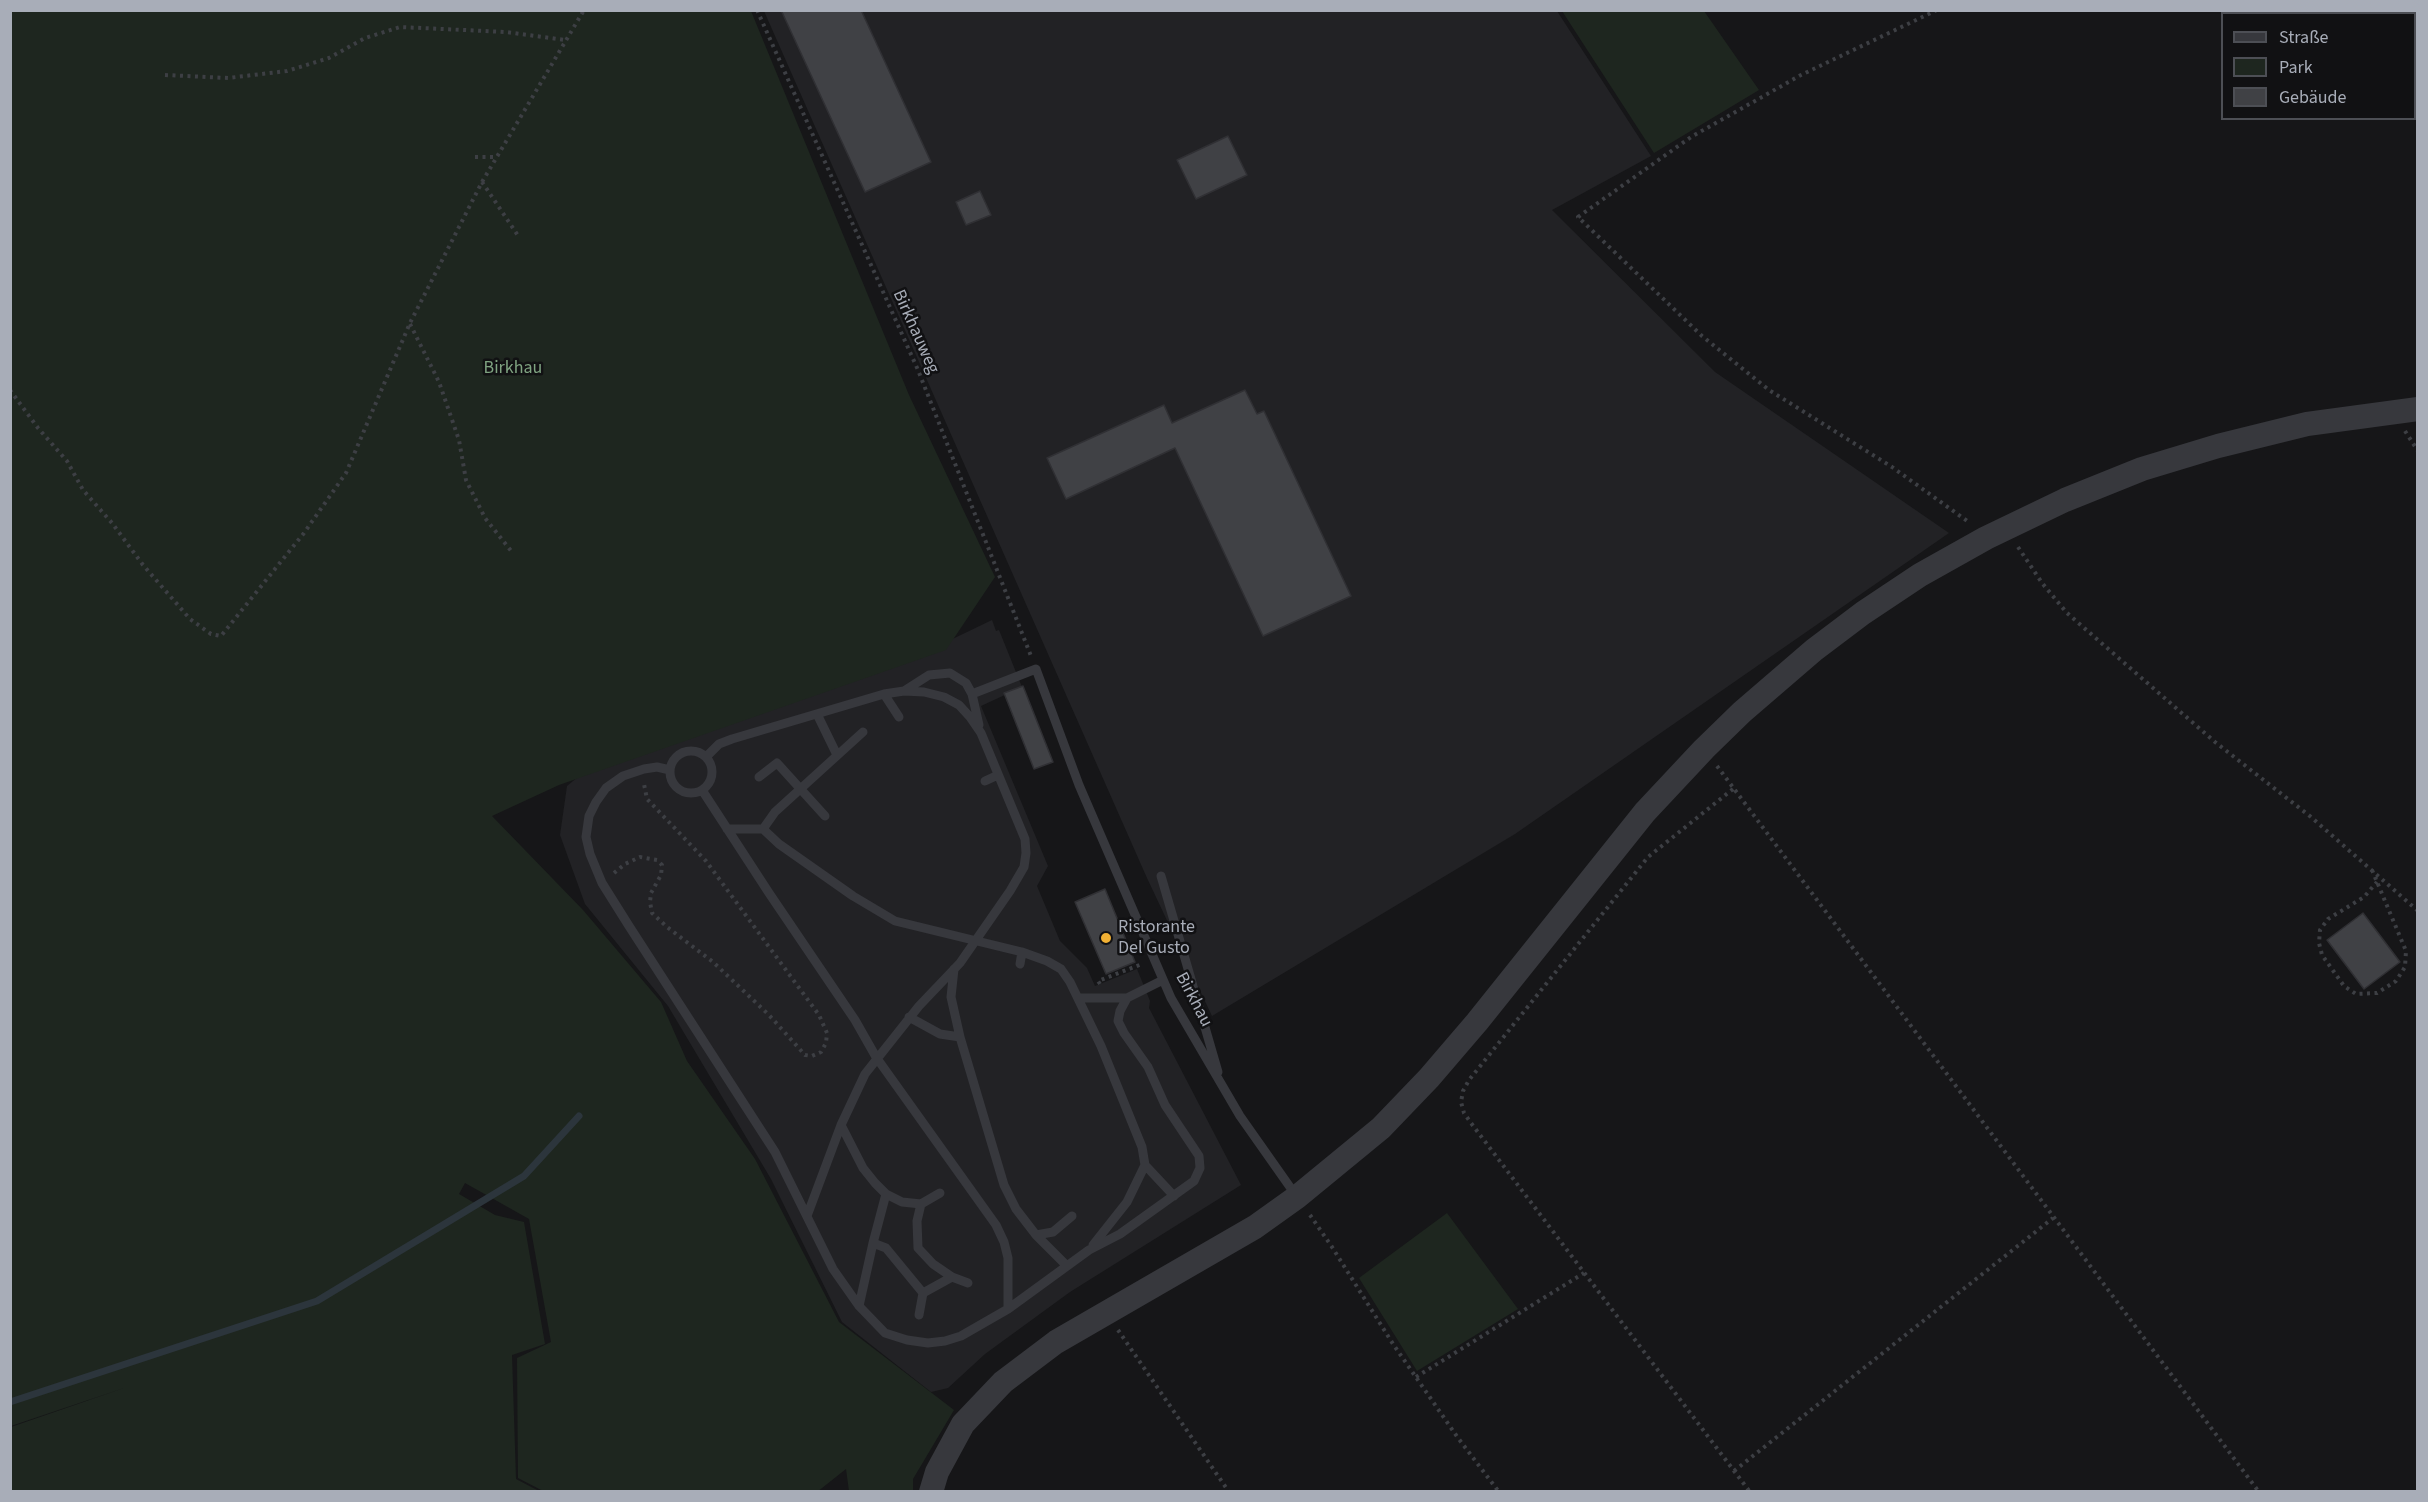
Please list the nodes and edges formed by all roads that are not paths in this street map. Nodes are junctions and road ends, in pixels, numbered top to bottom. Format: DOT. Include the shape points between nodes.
graph roads {
  1 [pos="2418,409"];
  2 [pos="904,691"];
  3 [pos="884,694"];
  4 [pos="972,694"];
  5 [pos="817,714"];
  6 [pos="899,717"];
  7 [pos="863,732"];
  8 [pos="981,733"];
  9 [pos="837,755"];
  10 [pos="706,757"];
  11 [pos="670,770"];
  12 [pos="998,775"];
  13 [pos="759,777"];
  14 [pos="985,781"];
  15 [pos="800,789"];
  16 [pos="702,790"];
  17 [pos="825,816"];
  18 [pos="763,828"];
  19 [pos="727,829"];
  20 [pos="1161,876"];
  21 [pos="975,940"];
  22 [pos="1022,952"];
  23 [pos="1020,964"];
  24 [pos="954,968"];
  25 [pos="1163,980"];
  26 [pos="1078,998"];
  27 [pos="1126,998"];
  28 [pos="909,1017"];
  29 [pos="960,1037"];
  30 [pos="876,1057"];
  31 [pos="1222,1086"];
  32 [pos="841,1125"];
  33 [pos="1145,1165"];
  34 [pos="940,1193"];
  35 [pos="886,1194"];
  36 [pos="1174,1196"];
  37 [pos="1297,1197"];
  38 [pos="921,1204"];
  39 [pos="807,1216"];
  40 [pos="1072,1216"];
  41 [pos="1036,1235"];
  42 [pos="873,1243"];
  43 [pos="1089,1250"];
  44 [pos="1067,1266"];
  45 [pos="952,1277"];
  46 [pos="968,1283"];
  47 [pos="923,1293"];
  48 [pos="859,1306"];
  49 [pos="1008,1310"];
  50 [pos="919,1315"];
  51 [pos="931,1491"];
  1 -- 37 [label="street" via="2307,424 2142,469 1996,533 1920,575 1863,613 1742,711 1704,749 1646,812 1429,1078 1381,1128"];
  2 -- 3 [label="lane"];
  2 -- 4 [label="lane" via="929,675 950,673 966,683"];
  2 -- 8 [label="lane" via="944,697 959,705"];
  3 -- 5 [label="lane"];
  3 -- 6 [label="lane"];
  4 -- 8 [label="lane"];
  4 -- 25 [label="lane, Birkhau" via="1036,669 1079,784"];
  5 -- 9 [label="lane"];
  5 -- 10 [label="lane" via="719,744"];
  7 -- 9 [label="lane"];
  8 -- 12 [label="lane"];
  9 -- 15 [label="lane"];
  10 -- 11 [label="lane" via="684,752"];
  10 -- 16 [label="lane" via="713,771"];
  11 -- 16 [label="lane" via="680,790"];
  11 -- 39 [label="lane" via="644,769 606,788 589,816 586,837 590,854 602,883 775,1152"];
  12 -- 14 [label="lane"];
  12 -- 21 [label="lane" via="1026,853 1024,867 1010,891"];
  13 -- 15 [label="lane" via="777,763"];
  15 -- 17 [label="lane"];
  15 -- 18 [label="lane"];
  16 -- 19 [label="lane"];
  18 -- 19 [label="lane"];
  18 -- 21 [label="lane" via="779,844 895,921"];
  19 -- 30 [label="lane"];
  20 -- 31 [label="lane"];
  21 -- 22 [label="lane"];
  21 -- 24 [label="lane"];
  22 -- 23 [label="lane"];
  22 -- 26 [label="lane" via="1060,969"];
  24 -- 28 [label="lane"];
  24 -- 29 [label="lane" via="951,997"];
  25 -- 27 [label="lane"];
  25 -- 31 [label="lane, Birkhau"];
  26 -- 27 [label="lane"];
  26 -- 33 [label="lane" via="1138,1137"];
  27 -- 36 [label="lane" via="1118,1021 1199,1156 1200,1168 1194,1181"];
  28 -- 29 [label="lane" via="940,1034"];
  28 -- 30 [label="lane"];
  29 -- 41 [label="lane" via="1004,1185"];
  30 -- 32 [label="lane"];
  30 -- 49 [label="lane" via="996,1225 1008,1258"];
  31 -- 37 [label="lane, Birkhau"];
  32 -- 35 [label="lane" via="863,1168"];
  32 -- 39 [label="lane"];
  33 -- 36 [label="lane"];
  33 -- 43 [label="lane" via="1127,1202"];
  34 -- 38 [label="lane"];
  35 -- 38 [label="lane" via="902,1202"];
  35 -- 42 [label="lane"];
  36 -- 43 [label="lane" via="1120,1234"];
  37 -- 51 [label="street" via="1255,1227 1056,1342 1003,1382 963,1424 936,1472"];
  38 -- 45 [label="lane" via="916,1221 918,1248"];
  39 -- 48 [label="lane" via="833,1269"];
  40 -- 41 [label="lane" via="1053,1232"];
  41 -- 44 [label="lane"];
  42 -- 47 [label="lane" via="886,1248"];
  42 -- 48 [label="lane"];
  43 -- 44 [label="lane"];
  44 -- 49 [label="lane"];
  45 -- 46 [label="lane"];
  45 -- 47 [label="lane"];
  47 -- 50 [label="lane"];
  48 -- 49 [label="lane" via="885,1333 928,1343 961,1336"];
}
